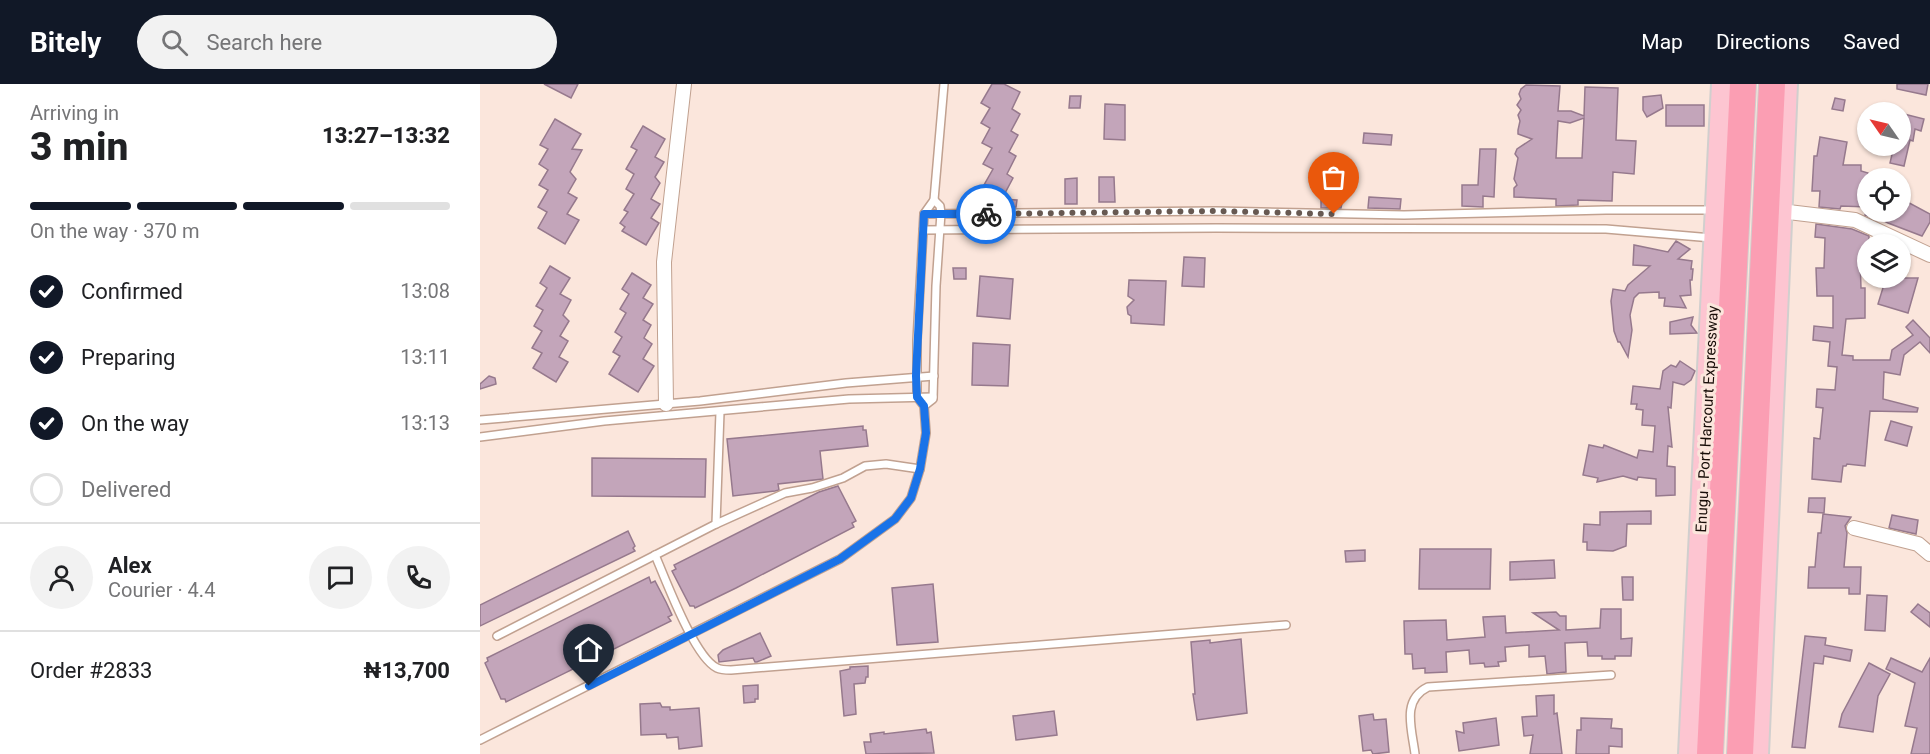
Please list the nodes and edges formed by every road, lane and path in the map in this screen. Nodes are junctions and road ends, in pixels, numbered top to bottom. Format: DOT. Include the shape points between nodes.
graph roads {
  1 [pos="684,84"];
  2 [pos="944,84"];
  3 [pos="1723,84"];
  4 [pos="1743,84"];
  5 [pos="1772,84"];
  6 [pos="1786,84"];
  7 [pos="934,200"];
  8 [pos="1716,210"];
  9 [pos="1780,211"];
  10 [pos="941,213"];
  11 [pos="924,214"];
  12 [pos="923,230"];
  13 [pos="940,230"];
  14 [pos="1715,238"];
  15 [pos="1930,255"];
  16 [pos="916,376"];
  17 [pos="934,376"];
  18 [pos="917,397"];
  19 [pos="933,397"];
  20 [pos="666,404"];
  21 [pos="924,406"];
  22 [pos="720,412"];
  23 [pos="480,420"];
  24 [pos="480,437"];
  25 [pos="920,469"];
  26 [pos="716,524"];
  27 [pos="1854,528"];
  28 [pos="1930,554"];
  29 [pos="655,555"];
  30 [pos="1286,626"];
  31 [pos="691,635"];
  32 [pos="497,636"];
  33 [pos="1611,675"];
  34 [pos="480,740"];
  35 [pos="1415,754"];
  36 [pos="1690,754"];
  37 [pos="1710,754"];
  38 [pos="1740,754"];
  39 [pos="1757,754"];
  1 -- 20 [label="street" via="664,262"];
  2 -- 7 [label="lane"];
  3 -- 8 [label="main road, Enugu - Port Harcourt Expressway"];
  4 -- 37 [label="highway, Enugu - Port Harcourt Expressway"];
  5 -- 38 [label="highway"];
  6 -- 9 [label="main road"];
  7 -- 10 [label="lane"];
  7 -- 11 [label="lane"];
  8 -- 10 [label="lane" via="1404,215 1216,211"];
  8 -- 14 [label="main road, Enugu - Port Harcourt Expressway"];
  9 -- 15 [label="street" via="1855,220"];
  9 -- 39 [label="main road"];
  10 -- 11 [label="lane"];
  10 -- 13 [label="lane"];
  11 -- 12 [label="lane"];
  12 -- 13 [label="lane"];
  12 -- 16 [label="lane"];
  13 -- 14 [label="lane" via="1606,229"];
  13 -- 17 [label="lane"];
  14 -- 36 [label="main road, Enugu - Port Harcourt Expressway"];
  16 -- 17 [label="lane"];
  16 -- 18 [label="lane"];
  16 -- 20 [label="lane"];
  17 -- 19 [label="lane"];
  18 -- 19 [label="lane"];
  18 -- 21 [label="lane"];
  18 -- 22 [label="lane" via="849,399"];
  19 -- 21 [label="lane"];
  20 -- 23 [label="lane"];
  21 -- 25 [label="lane" via="926,433"];
  22 -- 24 [label="lane" via="604,421"];
  22 -- 26 [label="lane"];
  25 -- 26 [label="lane" via="886,464 865,466 843,478 785,493"];
  25 -- 31 [label="lane" via="911,498 895,519 870,539 840,559"];
  26 -- 29 [label="lane"];
  27 -- 28 [label="street" via="1918,544"];
  29 -- 31 [label="lane"];
  29 -- 32 [label="lane"];
  30 -- 31 [label="lane" via="742,670 717,668"];
  31 -- 34 [label="lane"];
  33 -- 35 [label="lane" via="1428,687 1418,692 1410,708"];
}
